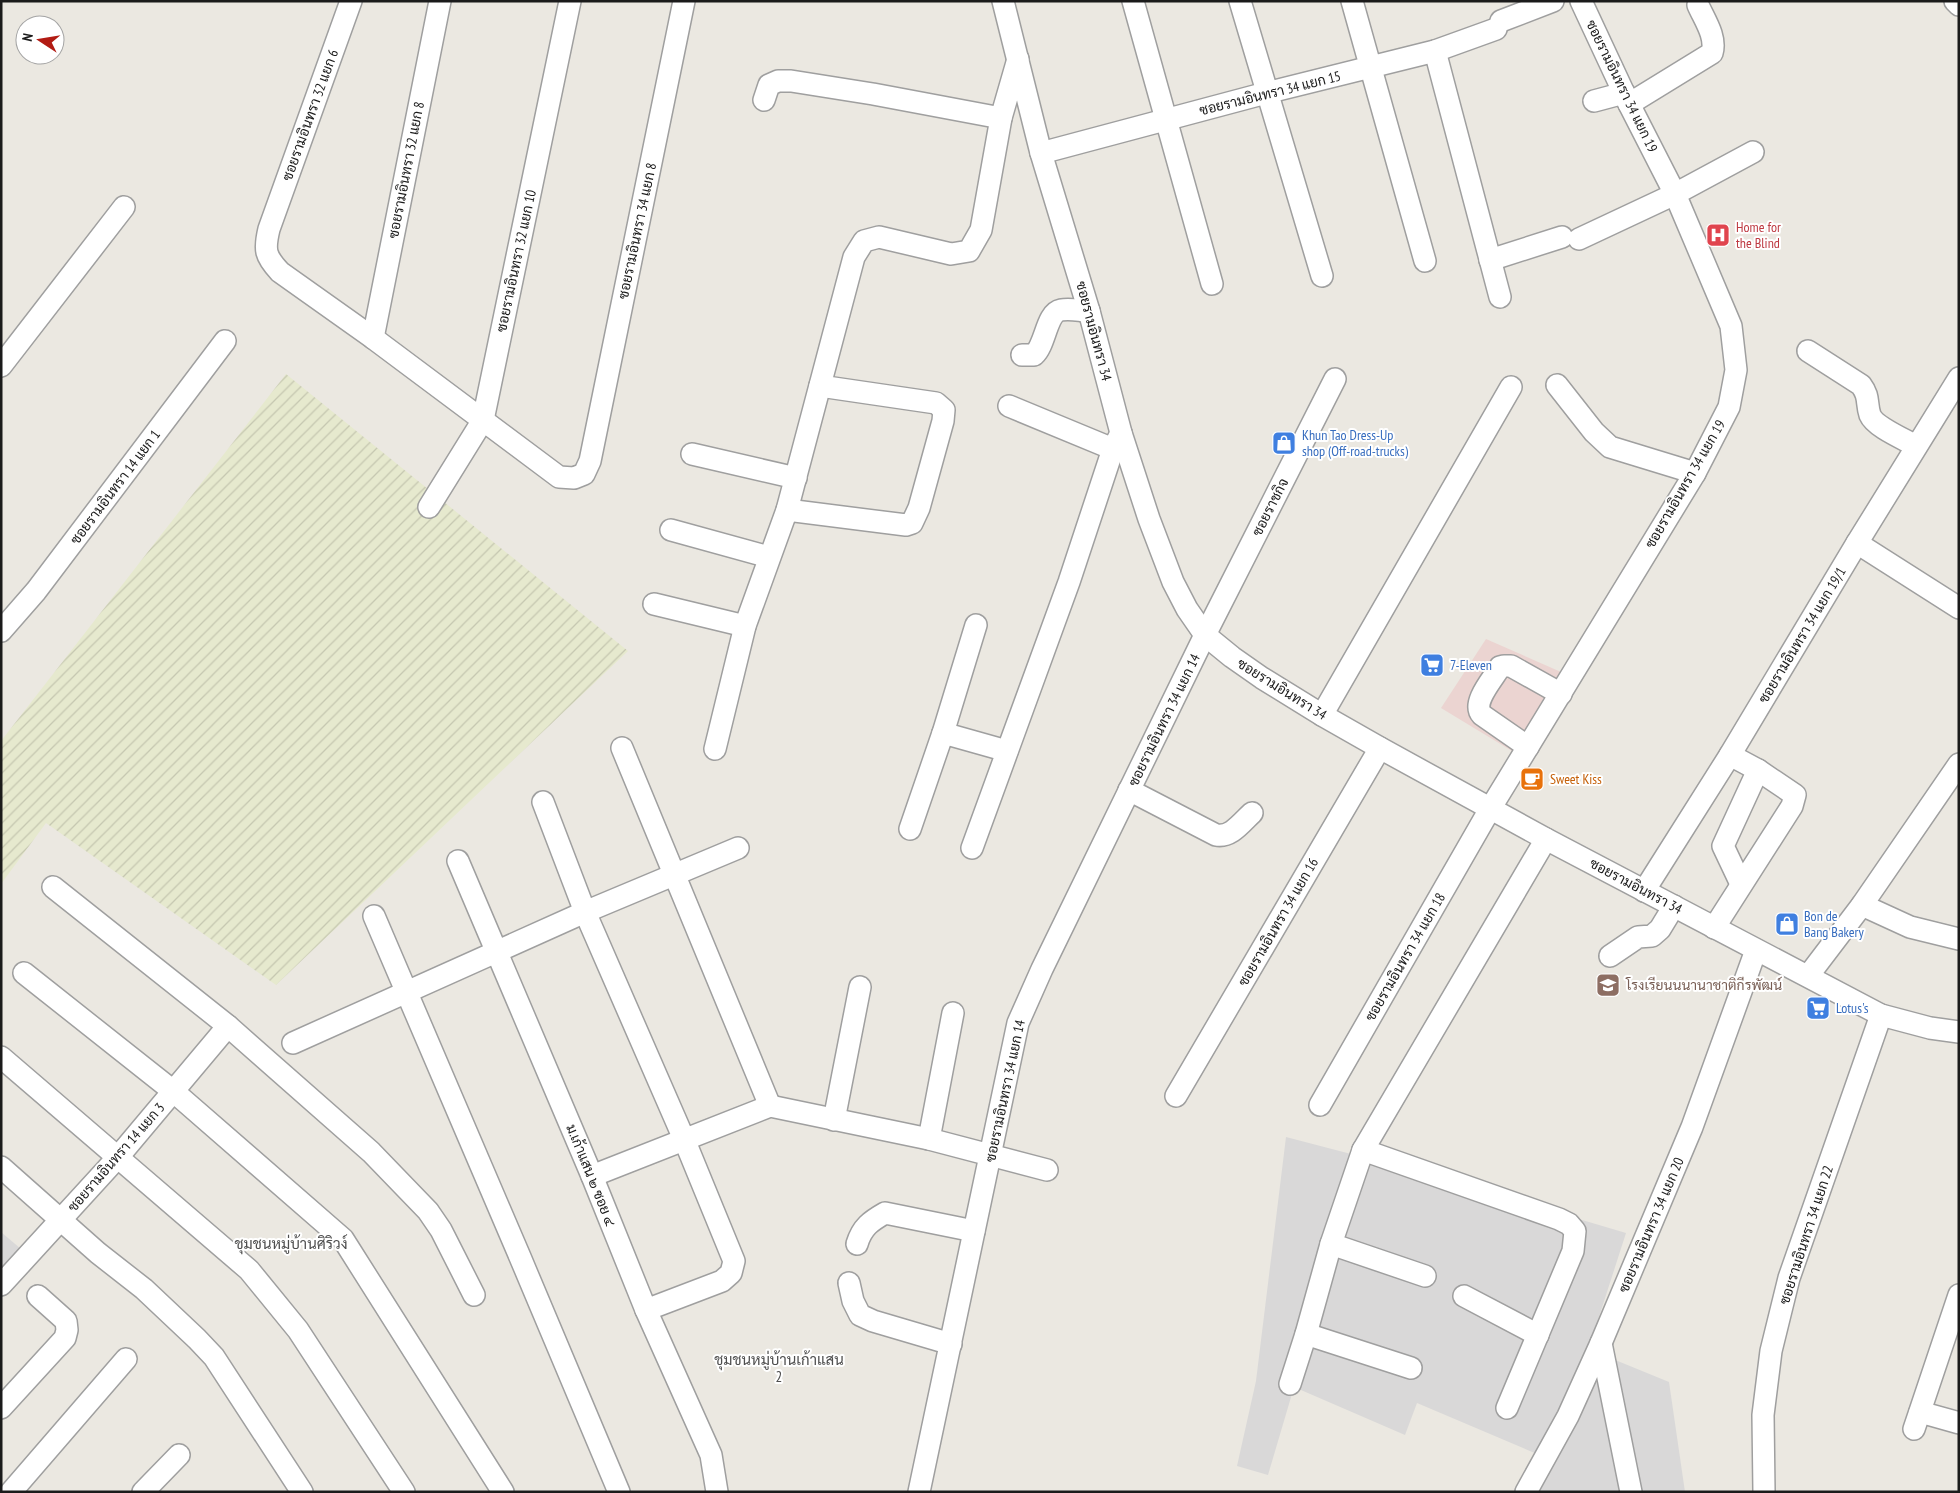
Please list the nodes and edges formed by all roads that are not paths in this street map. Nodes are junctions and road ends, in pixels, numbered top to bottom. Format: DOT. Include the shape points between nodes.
graph roads {
  1 [pos="351,1"];
  2 [pos="440,1"];
  3 [pos="570,1"];
  4 [pos="684,1"];
  5 [pos="1003,1"];
  6 [pos="1133,1"];
  7 [pos="1240,1"];
  8 [pos="1352,1"];
  9 [pos="1553,1"];
  10 [pos="1581,1"];
  11 [pos="1955,1"];
  12 [pos="1698,5"];
  13 [pos="1959,5"];
  14 [pos="1435,51"];
  15 [pos="1018,59"];
  16 [pos="1371,67"];
  17 [pos="1266,93"];
  18 [pos="1627,99"];
  19 [pos="764,100"];
  20 [pos="1594,101"];
  21 [pos="1001,118"];
  22 [pos="1165,119"];
  23 [pos="1041,152"];
  24 [pos="1753,152"];
  25 [pos="1676,194"];
  26 [pos="124,207"];
  27 [pos="1490,260"];
  28 [pos="1425,261"];
  29 [pos="1322,276"];
  30 [pos="1212,284"];
  31 [pos="1500,297"];
  32 [pos="1089,311"];
  33 [pos="373,338"];
  34 [pos="225,341"];
  35 [pos="1808,351"];
  36 [pos="1022,355"];
  37 [pos="1,366"];
  38 [pos="1959,378"];
  39 [pos="1335,379"];
  40 [pos="1557,385"];
  41 [pos="820,386"];
  42 [pos="1511,387"];
  43 [pos="1009,406"];
  44 [pos="483,420"];
  45 [pos="1117,441"];
  46 [pos="1916,446"];
  47 [pos="692,454"];
  48 [pos="590,461"];
  49 [pos="1695,473"];
  50 [pos="796,478"];
  51 [pos="430,507"];
  52 [pos="787,510"];
  53 [pos="671,530"];
  54 [pos="1856,543"];
  55 [pos="769,557"];
  56 [pos="654,604"];
  57 [pos="1959,608"];
  58 [pos="976,625"];
  59 [pos="745,626"];
  60 [pos="1,631"];
  61 [pos="1206,635"];
  62 [pos="1561,694"];
  63 [pos="1322,715"];
  64 [pos="943,733"];
  65 [pos="1528,747"];
  66 [pos="622,748"];
  67 [pos="1380,748"];
  68 [pos="715,749"];
  69 [pos="1007,751"];
  70 [pos="1730,755"];
  71 [pos="1959,764"];
  72 [pos="1758,770"];
  73 [pos="1129,790"];
  74 [pos="543,802"];
  75 [pos="1490,809"];
  76 [pos="1252,813"];
  77 [pos="910,829"];
  78 [pos="1546,840"];
  79 [pos="738,848"];
  80 [pos="972,848"];
  81 [pos="458,861"];
  82 [pos="675,874"];
  83 [pos="1741,884"];
  84 [pos="54,887"];
  85 [pos="1644,891"];
  86 [pos="1862,905"];
  87 [pos="1674,906"];
  88 [pos="585,912"];
  89 [pos="374,916"];
  90 [pos="1714,928"];
  91 [pos="1959,939"];
  92 [pos="1756,950"];
  93 [pos="497,953"];
  94 [pos="1610,956"];
  95 [pos="24,973"];
  96 [pos="1808,976"];
  97 [pos="860,988"];
  98 [pos="407,992"];
  99 [pos="953,1013"];
  100 [pos="1881,1015"];
  101 [pos="228,1026"];
  102 [pos="1959,1032"];
  103 [pos="293,1043"];
  104 [pos="1,1058"];
  105 [pos="173,1091"];
  106 [pos="1176,1096"];
  107 [pos="770,1106"];
  108 [pos="1320,1106"];
  109 [pos="834,1120"];
  110 [pos="684,1139"];
  111 [pos="929,1139"];
  112 [pos="1363,1150"];
  113 [pos="991,1156"];
  114 [pos="118,1157"];
  115 [pos="1,1168"];
  116 [pos="1048,1170"];
  117 [pos="592,1176"];
  118 [pos="62,1220"];
  119 [pos="974,1231"];
  120 [pos="857,1244"];
  121 [pos="1331,1244"];
  122 [pos="1425,1276"];
  123 [pos="849,1283"];
  124 [pos="1,1285"];
  125 [pos="474,1295"];
  126 [pos="1959,1295"];
  127 [pos="38,1296"];
  128 [pos="1464,1296"];
  129 [pos="646,1310"];
  130 [pos="1306,1334"];
  131 [pos="1538,1335"];
  132 [pos="1601,1343"];
  133 [pos="951,1344"];
  134 [pos="126,1358"];
  135 [pos="1411,1368"];
  136 [pos="1290,1384"];
  137 [pos="1,1408"];
  138 [pos="1507,1408"];
  139 [pos="1959,1423"];
  140 [pos="179,1455"];
  141 [pos="11,1492"];
  142 [pos="143,1492"];
  143 [pos="302,1492"];
  144 [pos="404,1492"];
  145 [pos="503,1492"];
  146 [pos="618,1492"];
  147 [pos="717,1492"];
  148 [pos="918,1492"];
  149 [pos="1526,1492"];
  150 [pos="1631,1492"];
  151 [pos="1764,1492"];
  1 -- 33 [label="street, ซอยรามอินทรา 32 แยก 6" via="268,229 265,246 269,260 280,272"];
  2 -- 33 [label="street, ซอยรามอินทรา 32 แยก 8"];
  3 -- 44 [label="street, ซอยรามอินทรา 32 แยก 10"];
  4 -- 48 [label="street, ซอยรามอินทรา 34 แยก 8"];
  5 -- 15 [label="street, ซอยรามอินทรา 34"];
  6 -- 22 [label="street"];
  7 -- 17 [label="street"];
  8 -- 16 [label="street"];
  9 -- 14 [label="street, ซอยรามอินทรา 34 แยก 15"];
  10 -- 18 [label="street, ซอยรามอินทรา 34 แยก 19"];
  11 -- 13 [label="street"];
  12 -- 18 [label="street" via="1712,37 1712,52"];
  14 -- 16 [label="street, ซอยรามอินทรา 34 แยก 15"];
  14 -- 27 [label="street"];
  15 -- 21 [label="street"];
  15 -- 23 [label="street, ซอยรามอินทรา 34"];
  16 -- 17 [label="street, ซอยรามอินทรา 34 แยก 15"];
  16 -- 28 [label="street"];
  17 -- 22 [label="street, ซอยรามอินทรา 34 แยก 15"];
  17 -- 29 [label="street"];
  18 -- 20 [label="street"];
  18 -- 25 [label="street, ซอยรามอินทรา 34 แยก 19"];
  19 -- 21 [label="street" via="769,85 778,80"];
  21 -- 41 [label="street" via="980,230 969,251 952,254 878,237 864,241 854,258"];
  22 -- 23 [label="street, ซอยรามอินทรา 34 แยก 15"];
  22 -- 30 [label="street"];
  23 -- 32 [label="street, ซอยรามอินทรา 34"];
  24 -- 25 [label="street"];
  25 -- 27 [label="street" via="1570,238"];
  25 -- 49 [label="street, ซอยรามอินทรา 34 แยก 19" via="1732,326 1736,370 1729,407"];
  26 -- 37 [label="street"];
  27 -- 31 [label="street"];
  32 -- 36 [label="street" via="1060,310 1053,315 1041,349 1034,355"];
  32 -- 45 [label="street, ซอยรามอินทรา 34"];
  33 -- 44 [label="street, ซอยรามอินทรา 32 แยก 6"];
  34 -- 60 [label="street, ซอยรามอินทรา 14 แยก 1" via="42,584"];
  35 -- 46 [label="street" via="1861,385 1866,392 1872,419"];
  38 -- 46 [label="street, ซอยรามอินทรา 34 แยก 19/1"];
  39 -- 61 [label="street, ซอยราชกิจ"];
  40 -- 49 [label="street" via="1610,447"];
  41 -- 50 [label="street"];
  41 -- 52 [label="street" via="936,403 944,410 943,421 912,523 906,525"];
  42 -- 63 [label="street"];
  43 -- 45 [label="street"];
  44 -- 48 [label="street, ซอยรามอินทรา 32 แยก 6" via="559,477 574,478 584,474"];
  44 -- 51 [label="street, ซอยรามอินทรา 32 แยก 10"];
  45 -- 61 [label="street, ซอยรามอินทรา 34" via="1173,582"];
  45 -- 69 [label="street"];
  46 -- 54 [label="street, ซอยรามอินทรา 34 แยก 19/1"];
  47 -- 50 [label="street"];
  49 -- 62 [label="street, ซอยรามอินทรา 34 แยก 19"];
  50 -- 52 [label="street"];
  52 -- 55 [label="street"];
  53 -- 55 [label="street"];
  54 -- 57 [label="street"];
  54 -- 70 [label="street, ซอยรามอินทรา 34 แยก 19/1"];
  55 -- 59 [label="street"];
  56 -- 59 [label="street"];
  58 -- 64 [label="street"];
  59 -- 68 [label="street"];
  61 -- 63 [label="street, ซอยรามอินทรา 34" via="1232,657"];
  61 -- 73 [label="street, ซอยรามอินทรา 34 แยก 14"];
  62 -- 65 [label="street, ซอยรามอินทรา 34 แยก 19"];
  62 -- 65 [label="street" via="1511,666 1500,667 1479,701 1478,710"];
  63 -- 67 [label="street, ซอยรามอินทรา 34"];
  64 -- 69 [label="street"];
  64 -- 77 [label="street"];
  65 -- 75 [label="street, ซอยรามอินทรา 34 แยก 19"];
  66 -- 82 [label="street"];
  67 -- 75 [label="street, ซอยรามอินทรา 34"];
  67 -- 106 [label="street, ซอยรามอินทรา 34 แยก 16"];
  69 -- 80 [label="street"];
  70 -- 72 [label="street"];
  70 -- 85 [label="street, ซอยรามอินทรา 34 แยก 19/1"];
  71 -- 86 [label="street"];
  72 -- 83 [label="street" via="1723,846"];
  72 -- 83 [label="street" via="1795,798"];
  73 -- 76 [label="street" via="1216,835 1228,835"];
  73 -- 113 [label="street, ซอยรามอินทรา 34 แยก 14" via="1018,1023"];
  74 -- 88 [label="street"];
  75 -- 78 [label="street, ซอยรามอินทรา 34"];
  75 -- 108 [label="street, ซอยรามอินทรา 34 แยก 18"];
  78 -- 85 [label="street, ซอยรามอินทรา 34"];
  78 -- 112 [label="street"];
  79 -- 82 [label="street"];
  81 -- 93 [label="street, ม.เก้าแสน ๒ ซอย ๔"];
  82 -- 88 [label="street"];
  82 -- 107 [label="street"];
  83 -- 90 [label="street"];
  84 -- 101 [label="street"];
  85 -- 87 [label="street, ซอยรามอินทรา 34"];
  86 -- 91 [label="street" via="1910,927"];
  86 -- 96 [label="street"];
  87 -- 90 [label="street, ซอยรามอินทรา 34"];
  87 -- 94 [label="street" via="1652,936 1638,937"];
  88 -- 93 [label="street"];
  88 -- 110 [label="street"];
  89 -- 98 [label="street"];
  90 -- 92 [label="street, ซอยรามอินทรา 34"];
  92 -- 96 [label="street, ซอยรามอินทรา 34"];
  92 -- 132 [label="street, ซอยรามอินทรา 34 แยก 20" via="1692,1127"];
  93 -- 98 [label="street"];
  93 -- 117 [label="street, ม.เก้าแสน ๒ ซอย ๔"];
  95 -- 105 [label="street"];
  96 -- 100 [label="street, ซอยรามอินทรา 34"];
  97 -- 109 [label="street"];
  98 -- 103 [label="street"];
  98 -- 146 [label="street"];
  99 -- 111 [label="street"];
  100 -- 102 [label="street, ซอยรามอินทรา 34"];
  100 -- 151 [label="street, ซอยรามอินทรา 34 แยก 22" via="1786,1287 1772,1351 1763,1416"];
  101 -- 105 [label="street, ซอยรามอินทรา 14 แยก 3"];
  101 -- 125 [label="street" via="371,1152 428,1210"];
  104 -- 114 [label="street"];
  105 -- 114 [label="street, ซอยรามอินทรา 14 แยก 3"];
  105 -- 145 [label="street" via="344,1239"];
  107 -- 109 [label="street"];
  107 -- 110 [label="street"];
  109 -- 111 [label="street"];
  110 -- 117 [label="street"];
  110 -- 129 [label="street" via="734,1261 731,1273 722,1281"];
  111 -- 113 [label="street"];
  112 -- 121 [label="street"];
  112 -- 131 [label="street" via="1569,1224 1575,1231 1573,1251"];
  113 -- 116 [label="street"];
  113 -- 119 [label="street, ซอยรามอินทรา 34 แยก 14"];
  114 -- 118 [label="street, ซอยรามอินทรา 14 แยก 3"];
  114 -- 144 [label="street" via="249,1270 298,1330"];
  115 -- 118 [label="street"];
  117 -- 129 [label="street, ม.เก้าแสน ๒ ซอย ๔"];
  118 -- 124 [label="street, ซอยรามอินทรา 14 แยก 3"];
  118 -- 143 [label="street" via="144,1289 214,1358"];
  119 -- 120 [label="street" via="886,1214 861,1232"];
  119 -- 133 [label="street, ซอยรามอินทรา 34 แยก 14"];
  121 -- 122 [label="street"];
  121 -- 130 [label="street"];
  123 -- 133 [label="street" via="860,1315"];
  126 -- 139 [label="street" via="1917,1421"];
  127 -- 137 [label="street" via="66,1322 65,1338"];
  128 -- 131 [label="street"];
  129 -- 147 [label="street, ม.เก้าแสน ๒ ซอย ๔" via="711,1455"];
  130 -- 135 [label="street"];
  130 -- 136 [label="street"];
  131 -- 138 [label="street"];
  132 -- 149 [label="street, ซอยรามอินทรา 34 แยก 20" via="1568,1416"];
  132 -- 150 [label="street"];
  133 -- 148 [label="street, ซอยรามอินทรา 34 แยก 14"];
  134 -- 141 [label="street"];
  140 -- 142 [label="street"];
}
